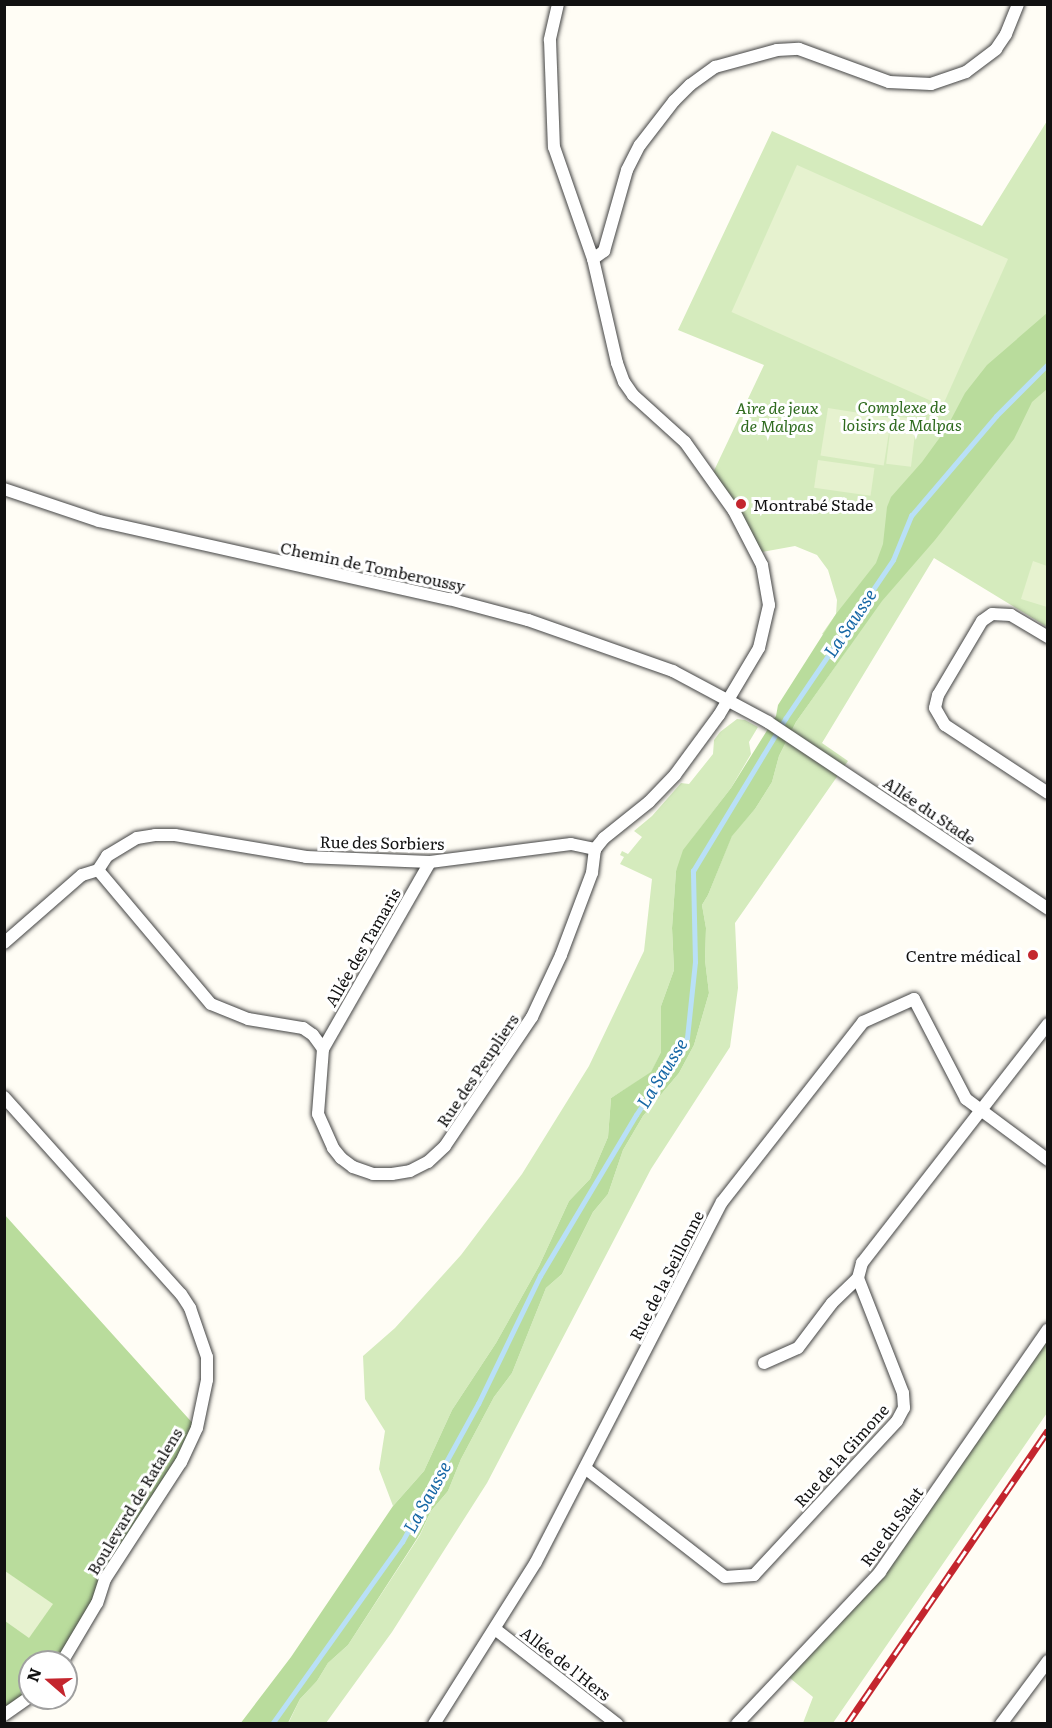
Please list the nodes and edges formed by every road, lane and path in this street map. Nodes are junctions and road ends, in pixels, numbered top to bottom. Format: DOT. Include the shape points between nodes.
graph roads {
  1 [pos="558,4"];
  2 [pos="1018,4"];
  3 [pos="593,259"];
  4 [pos="4,489"];
  5 [pos="1047,637"];
  6 [pos="728,698"];
  7 [pos="1047,793"];
  8 [pos="595,849"];
  9 [pos="430,862"];
  10 [pos="98,870"];
  11 [pos="1047,909"];
  12 [pos="4,943"];
  13 [pos="1047,1024"];
  14 [pos="323,1048"];
  15 [pos="4,1097"];
  16 [pos="981,1109"];
  17 [pos="1047,1160"];
  18 [pos="858,1278"];
  19 [pos="1047,1329"];
  20 [pos="764,1363"];
  21 [pos="585,1468"];
  22 [pos="495,1629"];
  23 [pos="69,1650"];
  24 [pos="1047,1661"];
  25 [pos="18,1705"];
  26 [pos="4,1715"];
  27 [pos="434,1724"];
  28 [pos="616,1724"];
  29 [pos="737,1724"];
  30 [pos="1001,1724"];
  1 -- 3 [label="street" via="550,40 554,147"];
  2 -- 3 [label="street" via="996,49 966,72 931,84 889,82 799,49 777,50 715,67 674,101 640,145 627,170 604,251"];
  3 -- 6 [label="street" via="624,382 690,449 734,511 762,565 769,605 766,625 759,648"];
  4 -- 6 [label="street, Chemin de Tomberoussy" via="99,521 528,620 618,650"];
  5 -- 7 [label="street" via="1011,615 992,614 982,621 938,695 935,708 945,725"];
  6 -- 8 [label="street" via="675,775"];
  6 -- 11 [label="street, Allée du Stade"];
  8 -- 9 [label="street, Rue des Sorbiers" via="571,844"];
  8 -- 14 [label="street, Rue des Peupliers" via="592,873 577,914 532,1017 461,1126 428,1162 410,1171 373,1174 341,1158 323,1131 318,1114"];
  9 -- 10 [label="street, Rue des Sorbiers" via="306,857 155,835 123,844 107,856"];
  9 -- 14 [label="street, Allée des Tamaris"];
  10 -- 12 [label="street, Rue des Sorbiers" via="82,875"];
  10 -- 14 [label="street" via="211,1004 248,1019 303,1028"];
  13 -- 16 [label="street"];
  15 -- 23 [label="street, Boulevard de Ratalens" via="181,1294 207,1357 207,1380 197,1428 181,1462 105,1579 98,1602"];
  16 -- 17 [label="street"];
  16 -- 18 [label="street" via="862,1263"];
  16 -- 21 [label="street, Rue de la Seillonne" via="966,1099 914,999 863,1022 722,1202"];
  18 -- 20 [label="street" via="832,1303 798,1348"];
  18 -- 21 [label="street, Rue de la Gimone" via="903,1393 904,1408 897,1421 754,1575 725,1577"];
  19 -- 29 [label="street, Rue du Salat" via="886,1565"];
  21 -- 22 [label="street, Rue de la Seillonne" via="536,1562"];
  22 -- 27 [label="street, Rue de la Seillonne"];
  22 -- 28 [label="street, Allée de l'Hers"];
  24 -- 30 [label="street"];
  25 -- 26 [label="street"];
}
